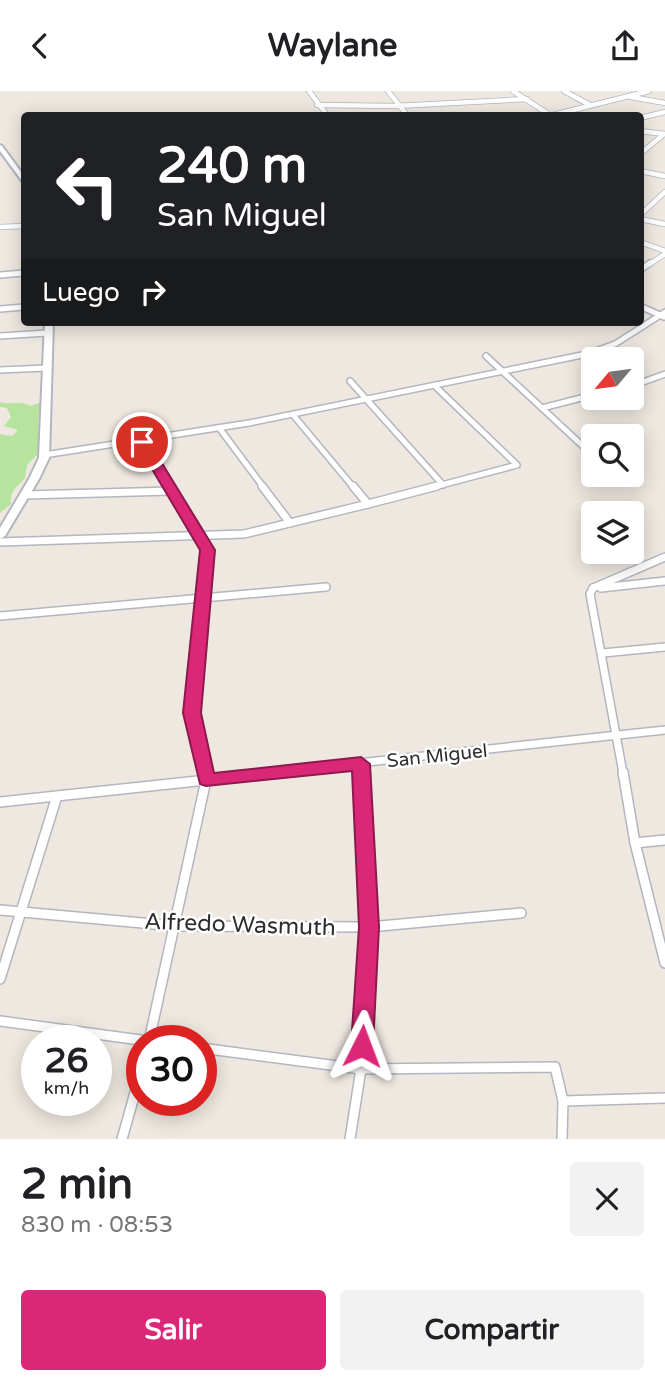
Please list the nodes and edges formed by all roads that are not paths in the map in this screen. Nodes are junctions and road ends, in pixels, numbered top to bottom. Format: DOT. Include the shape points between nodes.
graph roads {
  1 [pos="309,91"];
  2 [pos="388,91"];
  3 [pos="513,91"];
  4 [pos="564,91"];
  5 [pos="649,91"];
  6 [pos="629,94"];
  7 [pos="527,99"];
  8 [pos="665,103"];
  9 [pos="317,106"];
  10 [pos="399,106"];
  11 [pos="590,106"];
  12 [pos="324,112"];
  13 [pos="404,112"];
  14 [pos="547,112"];
  15 [pos="565,112"];
  16 [pos="665,112"];
  17 [pos="644,117"];
  18 [pos="644,131"];
  19 [pos="665,134"];
  20 [pos="0,147"];
  21 [pos="644,151"];
  22 [pos="644,172"];
  23 [pos="21,176"];
  24 [pos="665,176"];
  25 [pos="665,192"];
  26 [pos="644,213"];
  27 [pos="644,218"];
  28 [pos="665,224"];
  29 [pos="21,226"];
  30 [pos="0,227"];
  31 [pos="644,244"];
  32 [pos="665,253"];
  33 [pos="644,267"];
  34 [pos="21,273"];
  35 [pos="0,275"];
  36 [pos="21,307"];
  37 [pos="644,308"];
  38 [pos="0,309"];
  39 [pos="664,315"];
  40 [pos="48,326"];
  41 [pos="47,333"];
  42 [pos="0,336"];
  43 [pos="486,356"];
  44 [pos="46,368"];
  45 [pos="0,370"];
  46 [pos="503,372"];
  47 [pos="665,374"];
  48 [pos="350,381"];
  49 [pos="644,382"];
  50 [pos="436,387"];
  51 [pos="581,398"];
  52 [pos="368,401"];
  53 [pos="542,408"];
  54 [pos="294,416"];
  55 [pos="220,429"];
  56 [pos="142,442"];
  57 [pos="581,444"];
  58 [pos="44,455"];
  59 [pos="443,485"];
  60 [pos="172,491"];
  61 [pos="25,495"];
  62 [pos="368,504"];
  63 [pos="290,523"];
  64 [pos="0,536"];
  65 [pos="199,536"];
  66 [pos="0,542"];
  67 [pos="665,557"];
  68 [pos="665,581"];
  69 [pos="326,587"];
  70 [pos="593,588"];
  71 [pos="203,597"];
  72 [pos="0,616"];
  73 [pos="665,647"];
  74 [pos="603,653"];
  75 [pos="665,730"];
  76 [pos="615,735"];
  77 [pos="361,764"];
  78 [pos="206,780"];
  79 [pos="57,796"];
  80 [pos="0,802"];
  81 [pos="665,840"];
  82 [pos="635,843"];
  83 [pos="0,910"];
  84 [pos="22,913"];
  85 [pos="521,913"];
  86 [pos="175,926"];
  87 [pos="369,927"];
  88 [pos="665,963"];
  89 [pos="0,979"];
  90 [pos="0,1021"];
  91 [pos="153,1025"];
  92 [pos="126,1038"];
  93 [pos="217,1050"];
  94 [pos="361,1069"];
  95 [pos="665,1098"];
  96 [pos="563,1101"];
  97 [pos="128,1116"];
  98 [pos="122,1139"];
  99 [pos="350,1139"];
  100 [pos="562,1139"];
  1 -- 9 [label="street"];
  2 -- 10 [label="street"];
  3 -- 7 [label="street"];
  4 -- 11 [label="street"];
  5 -- 6 [label="street"];
  6 -- 8 [label="street"];
  6 -- 11 [label="street"];
  7 -- 10 [label="street"];
  7 -- 14 [label="street"];
  9 -- 10 [label="street"];
  9 -- 12 [label="street"];
  10 -- 13 [label="street"];
  11 -- 15 [label="street"];
  16 -- 17 [label="street"];
  18 -- 19 [label="street"];
  19 -- 21 [label="street"];
  20 -- 23 [label="main road"];
  22 -- 24 [label="street"];
  25 -- 26 [label="street"];
  27 -- 28 [label="street"];
  29 -- 30 [label="street"];
  31 -- 32 [label="street"];
  32 -- 33 [label="street"];
  34 -- 35 [label="street"];
  36 -- 38 [label="street"];
  37 -- 39 [label="street"];
  39 -- 46 [label="street" via="601,350"];
  40 -- 41 [label="main road"];
  41 -- 42 [label="street"];
  41 -- 44 [label="main road"];
  43 -- 46 [label="street"];
  44 -- 45 [label="street"];
  44 -- 58 [label="main road"];
  46 -- 50 [label="street"];
  46 -- 53 [label="street"];
  47 -- 49 [label="street"];
  48 -- 52 [label="street"];
  50 -- 52 [label="street"];
  50 -- 59 [label="street" via="517,465"];
  51 -- 53 [label="street"];
  52 -- 54 [label="street"];
  52 -- 59 [label="street"];
  53 -- 57 [label="street"];
  54 -- 55 [label="street"];
  54 -- 62 [label="street"];
  55 -- 56 [label="street"];
  55 -- 63 [label="street"];
  56 -- 58 [label="street"];
  56 -- 60 [label="street"];
  58 -- 61 [label="main road"];
  59 -- 62 [label="street"];
  60 -- 61 [label="street"];
  60 -- 65 [label="street"];
  61 -- 64 [label="main road"];
  62 -- 63 [label="street"];
  63 -- 65 [label="street" via="244,534"];
  65 -- 66 [label="street"];
  65 -- 71 [label="street" via="207,550"];
  67 -- 70 [label="street"];
  68 -- 70 [label="street"];
  69 -- 71 [label="street"];
  70 -- 74 [label="street" via="590,594"];
  71 -- 72 [label="street"];
  71 -- 78 [label="street" via="192,713"];
  73 -- 74 [label="street"];
  74 -- 76 [label="street"];
  75 -- 76 [label="street, San Miguel"];
  76 -- 77 [label="street, San Miguel"];
  76 -- 82 [label="street"];
  77 -- 78 [label="street, San Miguel"];
  77 -- 87 [label="street"];
  78 -- 79 [label="street, San Miguel"];
  78 -- 86 [label="street"];
  79 -- 80 [label="street, San Miguel"];
  79 -- 84 [label="street"];
  81 -- 82 [label="street"];
  82 -- 88 [label="street"];
  83 -- 84 [label="street, Alfredo Wasmuth"];
  84 -- 86 [label="street, Alfredo Wasmuth"];
  84 -- 89 [label="street"];
  85 -- 87 [label="street, Alfredo Wasmuth"];
  86 -- 87 [label="street, Alfredo Wasmuth"];
  86 -- 91 [label="street"];
  87 -- 94 [label="street"];
  90 -- 92 [label="street"];
  93 -- 94 [label="street"];
  94 -- 96 [label="street" via="555,1067"];
  94 -- 99 [label="street"];
  95 -- 96 [label="street"];
  96 -- 100 [label="street"];
  97 -- 98 [label="street"];
}
